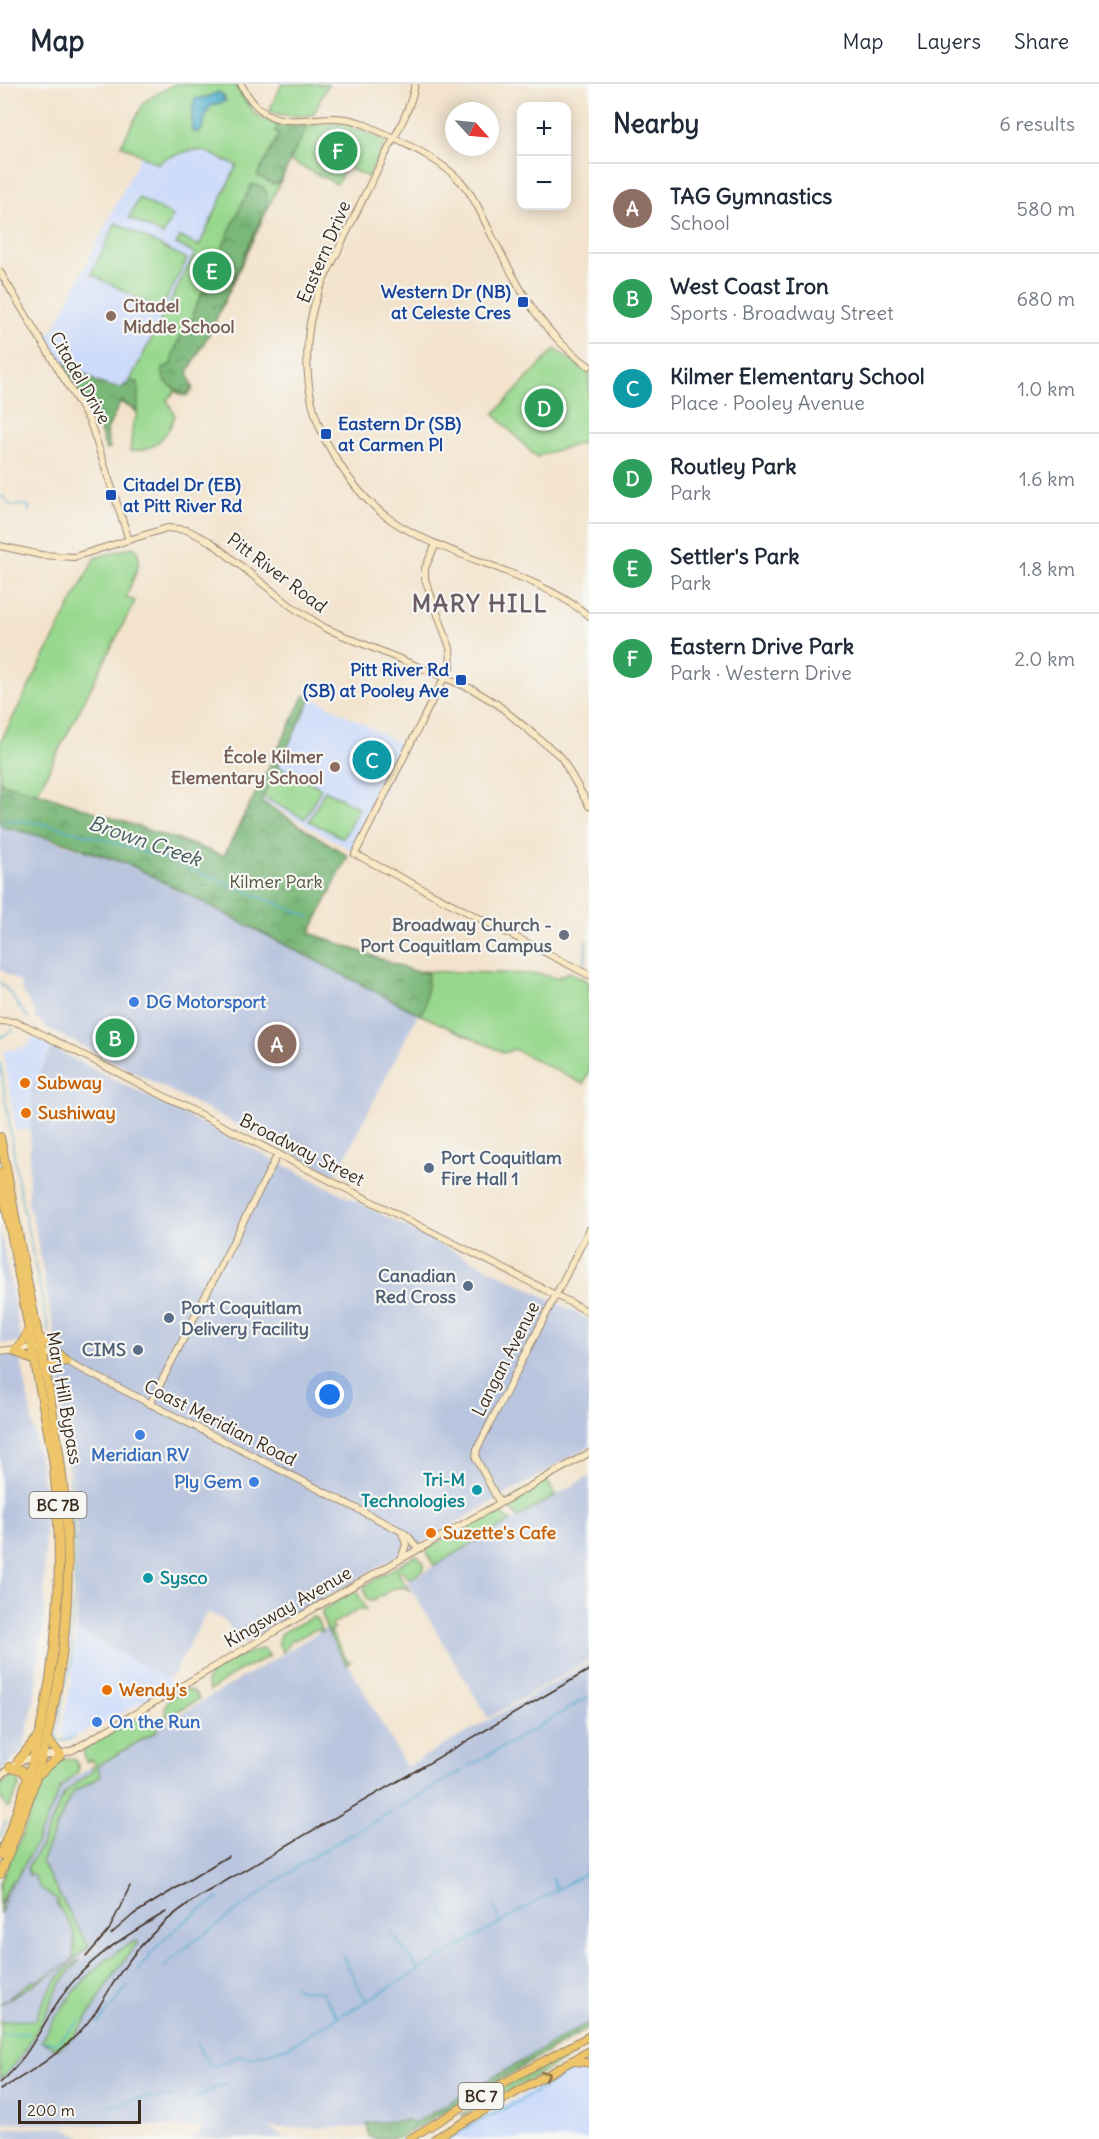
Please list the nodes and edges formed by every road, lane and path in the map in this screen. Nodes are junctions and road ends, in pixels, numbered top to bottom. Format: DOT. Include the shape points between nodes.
graph roads {
  1 [pos="241,84"];
  2 [pos="415,84"];
  3 [pos="393,139"];
  4 [pos="0,272"];
  5 [pos="589,366"];
  6 [pos="129,540"];
  7 [pos="436,544"];
  8 [pos="0,546"];
  9 [pos="589,616"];
  10 [pos="444,678"];
  11 [pos="589,806"];
  12 [pos="589,975"];
  13 [pos="0,1021"];
  14 [pos="0,1137"];
  15 [pos="278,1154"];
  16 [pos="0,1173"];
  17 [pos="589,1230"];
  18 [pos="555,1295"];
  19 [pos="589,1312"];
  20 [pos="29,1329"];
  21 [pos="38,1336"];
  22 [pos="37,1348"];
  23 [pos="15,1350"];
  24 [pos="0,1351"];
  25 [pos="35,1360"];
  26 [pos="66,1361"];
  27 [pos="45,1374"];
  28 [pos="150,1404"];
  29 [pos="589,1453"];
  30 [pos="499,1502"];
  31 [pos="401,1531"];
  32 [pos="418,1549"];
  33 [pos="402,1558"];
  34 [pos="43,1737"];
  35 [pos="61,1755"];
  36 [pos="39,1756"];
  37 [pos="18,1761"];
  38 [pos="10,1767"];
  39 [pos="0,1777"];
  40 [pos="32,1777"];
  41 [pos="0,1855"];
  42 [pos="0,1874"];
  43 [pos="589,2036"];
  44 [pos="587,2048"];
  45 [pos="570,2062"];
  46 [pos="589,2063"];
  47 [pos="409,2139"];
  48 [pos="434,2139"];
  1 -- 3 [label="street" via="259,110 273,117 290,121 352,119"];
  2 -- 3 [label="street, Eastern Drive"];
  3 -- 5 [label="street" via="446,168 462,183 538,318 563,347"];
  3 -- 7 [label="street, Eastern Drive" via="317,295 307,340 310,392 320,430 358,490 394,522"];
  4 -- 6 [label="street, Citadel Drive" via="91,424"];
  6 -- 8 [label="street, Pitt River Road" via="74,557"];
  6 -- 10 [label="street, Pitt River Road" via="167,528 195,533 325,628"];
  7 -- 9 [label="street, Eastern Drive" via="553,592"];
  7 -- 10 [label="street" via="424,573 450,648 451,666"];
  10 -- 11 [label="street, Pitt River Road" via="497,704 561,757"];
  10 -- 12 [label="street" via="355,854"];
  13 -- 15 [label="street, Broadway Street" via="26,1026"];
  14 -- 21 [label="highway, Mary Hill Bypass / BC 7B"];
  15 -- 18 [label="street, Broadway Street"];
  15 -- 28 [label="street"];
  16 -- 20 [label="highway, Mary Hill Bypass / BC 7B"];
  17 -- 18 [label="street, Langan Avenue"];
  18 -- 19 [label="street, Broadway Street"];
  18 -- 30 [label="street, Langan Avenue" via="477,1449 476,1458"];
  20 -- 22 [label="highway, Mary Hill Bypass / BC 7B"];
  20 -- 23 [label="highway"];
  21 -- 22 [label="highway, Mary Hill Bypass / BC 7B"];
  21 -- 26 [label="highway"];
  22 -- 23 [label="street"];
  22 -- 25 [label="highway, Mary Hill Bypass / BC 7B"];
  22 -- 26 [label="street, Coast Meridian Road"];
  22 -- 27 [label="highway, Mary Hill Bypass / BC 7B"];
  23 -- 24 [label="street"];
  23 -- 25 [label="highway"];
  25 -- 34 [label="highway, Mary Hill Bypass / BC 7B" via="52,1459 60,1541 57,1630"];
  26 -- 27 [label="highway" via="51,1365"];
  26 -- 28 [label="street, Coast Meridian Road"];
  27 -- 34 [label="highway, Mary Hill Bypass / BC 7B" via="61,1461 68,1541 62,1655"];
  28 -- 31 [label="street, Coast Meridian Road"];
  29 -- 30 [label="street, Kingsway Avenue"];
  30 -- 32 [label="street, Kingsway Avenue"];
  31 -- 32 [label="street, Coast Meridian Road"];
  31 -- 33 [label="street" via="406,1542"];
  32 -- 33 [label="street, Kingsway Avenue"];
  33 -- 35 [label="street, Kingsway Avenue"];
  34 -- 35 [label="highway"];
  34 -- 36 [label="highway, Mary Hill Bypass / BC 7B"];
  34 -- 37 [label="highway"];
  35 -- 36 [label="street, Kingsway Avenue"];
  35 -- 40 [label="highway"];
  36 -- 37 [label="street, Kingsway Avenue"];
  36 -- 40 [label="highway, Mary Hill Bypass / BC 7B"];
  37 -- 38 [label="street, Kingsway Avenue"];
  38 -- 39 [label="street, Kingsway Avenue"];
  38 -- 40 [label="highway"];
  40 -- 41 [label="highway, Mary Hill Bypass / BC 7B"];
  40 -- 42 [label="highway, Mary Hill Bypass / BC 7B" via="20,1826"];
  43 -- 44 [label="main road, BC 7"];
  44 -- 45 [label="main road, BC 7"];
  44 -- 47 [label="main road, BC 7" via="494,2088"];
  45 -- 46 [label="main road"];
  48 -- 45 [label="main road, BC 7, one-way"];
}
